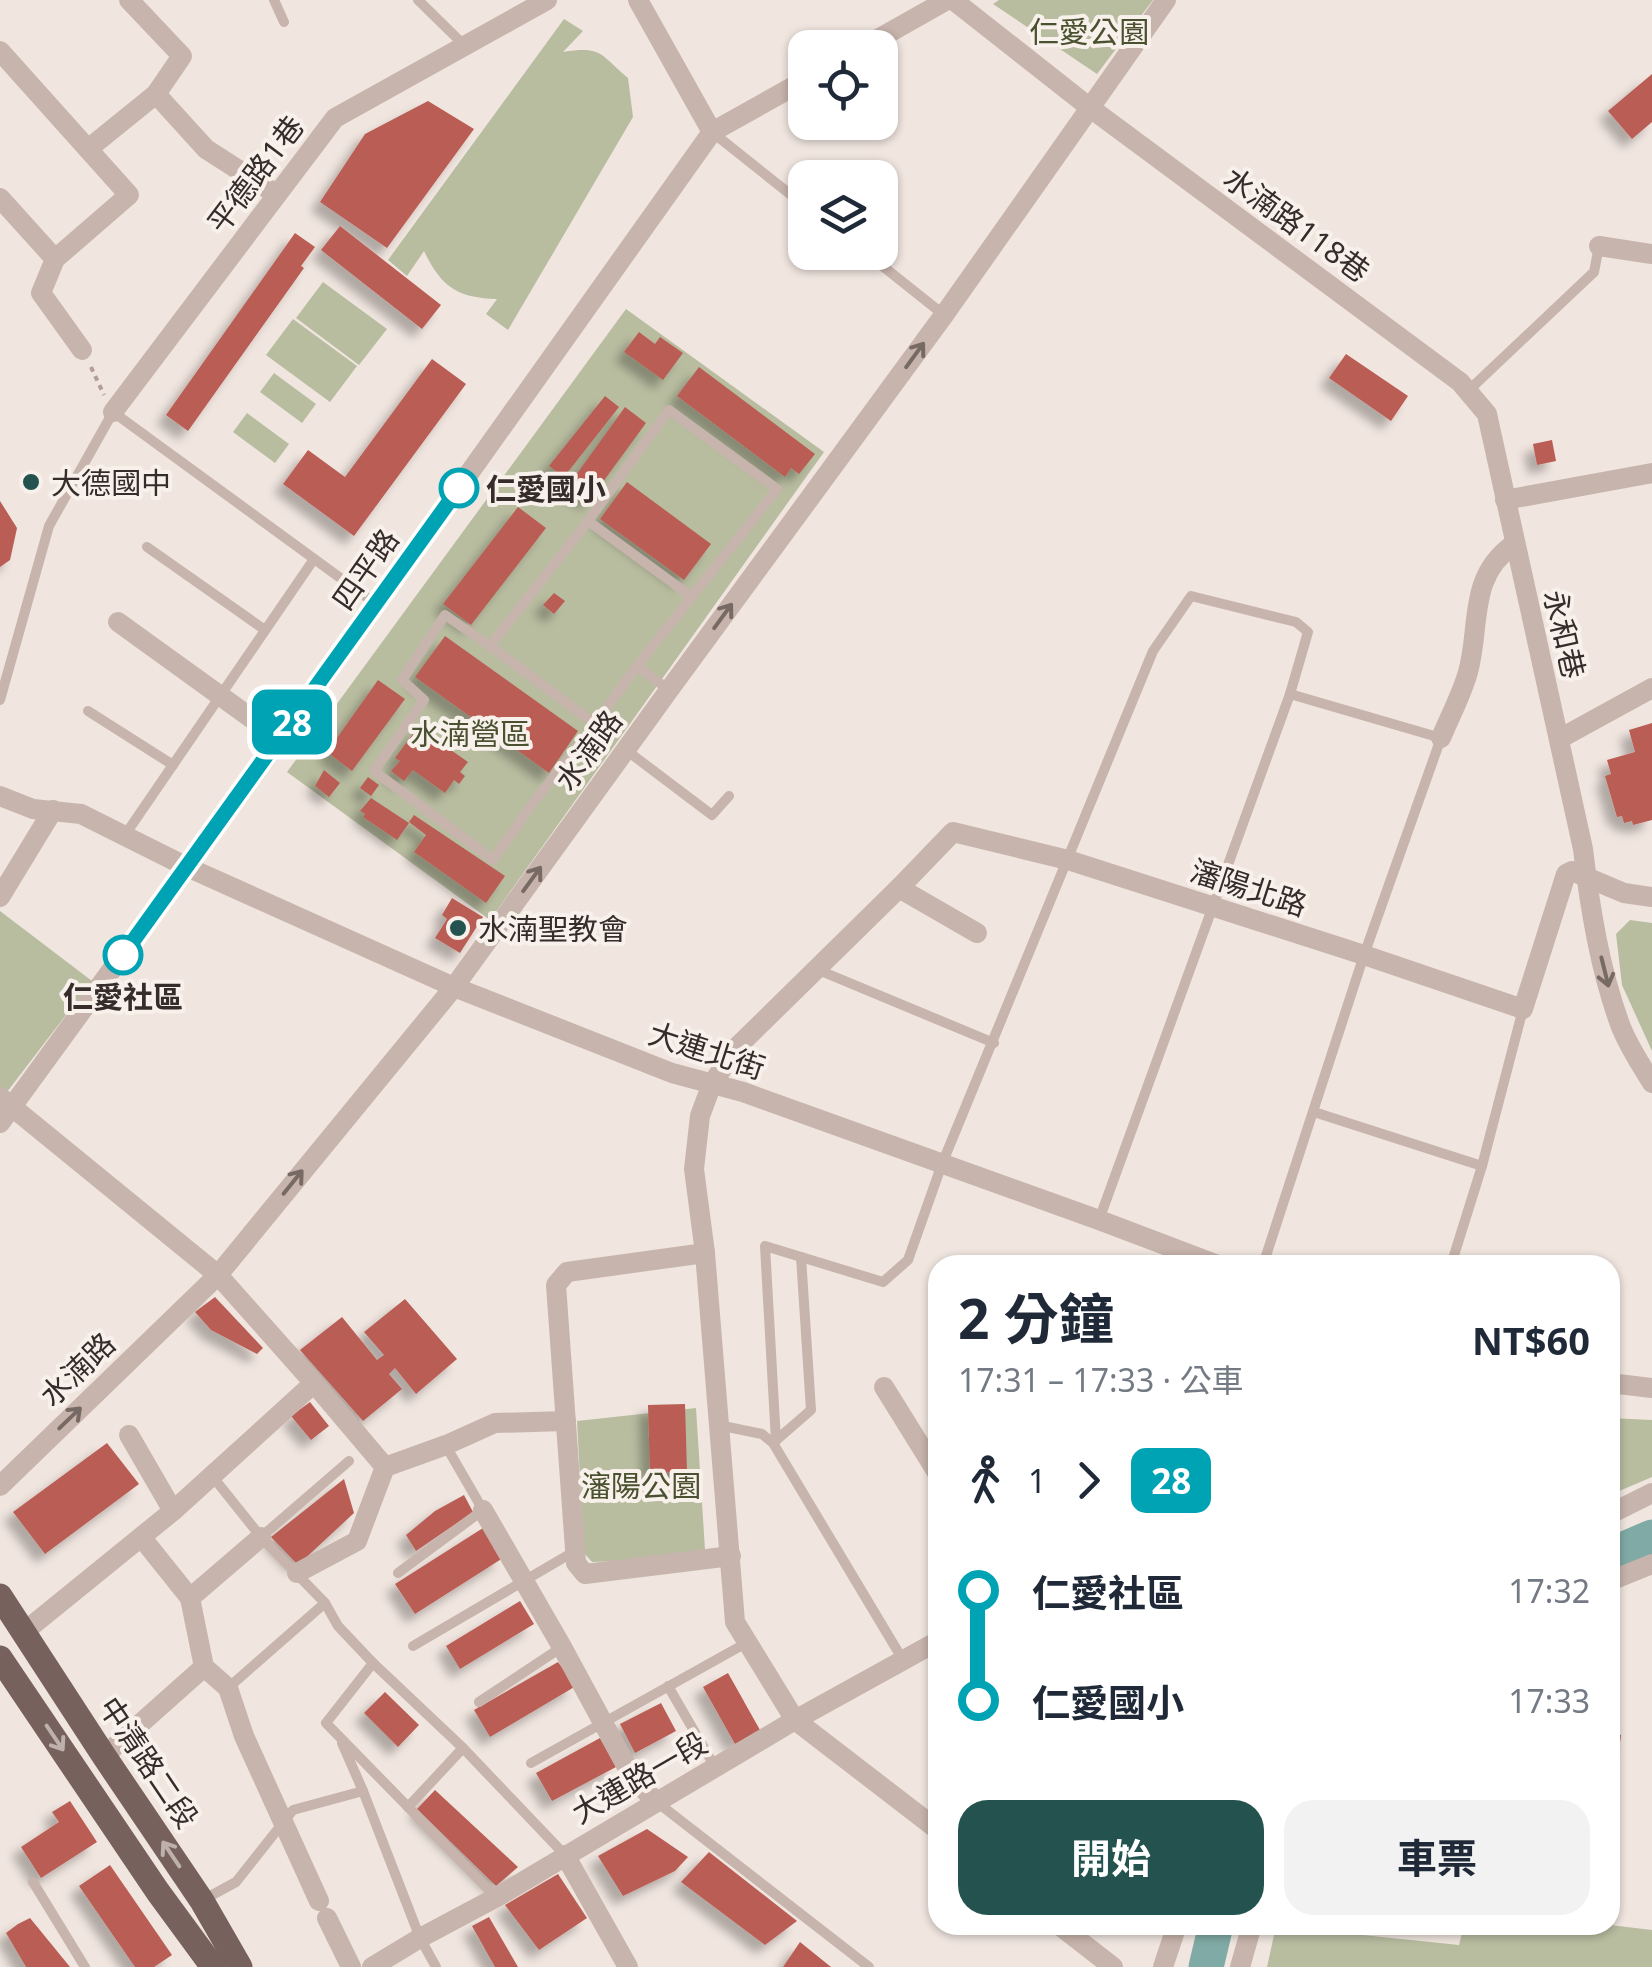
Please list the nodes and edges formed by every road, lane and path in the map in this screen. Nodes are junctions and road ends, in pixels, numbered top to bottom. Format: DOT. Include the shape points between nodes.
graph roads {
  1 [pos="129,0"];
  2 [pos="274,0"];
  3 [pos="418,0"];
  4 [pos="547,0"];
  5 [pos="638,0"];
  6 [pos="950,0"];
  7 [pos="1166,0"];
  8 [pos="284,22"];
  9 [pos="895,30"];
  10 [pos="464,45"];
  11 [pos="0,51"];
  12 [pos="788,90"];
  13 [pos="156,94"];
  14 [pos="1089,107"];
  15 [pos="712,132"];
  16 [pos="88,148"];
  17 [pos="788,192"];
  18 [pos="276,194"];
  19 [pos="0,198"];
  20 [pos="1599,246"];
  21 [pos="1652,254"];
  22 [pos="55,259"];
  23 [pos="887,270"];
  24 [pos="944,315"];
  25 [pos="82,350"];
  26 [pos="1468,391"];
  27 [pos="113,412"];
  28 [pos="1652,472"];
  29 [pos="1505,500"];
  30 [pos="588,522"];
  31 [pos="1514,544"];
  32 [pos="147,547"];
  33 [pos="314,559"];
  34 [pos="692,597"];
  35 [pos="377,604"];
  36 [pos="118,622"];
  37 [pos="265,630"];
  38 [pos="490,646"];
  39 [pos="637,666"];
  40 [pos="1652,688"];
  41 [pos="669,690"];
  42 [pos="1290,694"];
  43 [pos="220,696"];
  44 [pos="0,700"];
  45 [pos="88,711"];
  46 [pos="595,724"];
  47 [pos="1441,738"];
  48 [pos="1559,738"];
  49 [pos="280,740"];
  50 [pos="625,750"];
  51 [pos="173,765"];
  52 [pos="0,796"];
  53 [pos="729,796"];
  54 [pos="44,809"];
  55 [pos="124,835"];
  56 [pos="1068,860"];
  57 [pos="187,867"];
  58 [pos="1586,877"];
  59 [pos="900,888"];
  60 [pos="0,897"];
  61 [pos="1652,898"];
  62 [pos="1212,906"];
  63 [pos="978,932"];
  64 [pos="1364,955"];
  65 [pos="815,969"];
  66 [pos="454,987"];
  67 [pos="1523,1009"];
  68 [pos="994,1042"];
  69 [pos="1652,1083"];
  70 [pos="712,1084"];
  71 [pos="4,1109"];
  72 [pos="1314,1112"];
  73 [pos="942,1164"];
  74 [pos="1482,1166"];
  75 [pos="1100,1220"];
  76 [pos="706,1253"];
  77 [pos="1170,1255"];
  78 [pos="1266,1255"];
  79 [pos="1454,1255"];
  80 [pos="800,1257"];
  81 [pos="218,1274"];
  82 [pos="314,1382"];
  83 [pos="1620,1384"];
  84 [pos="884,1387"];
  85 [pos="1652,1388"];
  86 [pos="566,1420"];
  87 [pos="718,1425"];
  88 [pos="129,1435"];
  89 [pos="774,1442"];
  90 [pos="446,1445"];
  91 [pos="928,1458"];
  92 [pos="349,1461"];
  93 [pos="385,1467"];
  94 [pos="212,1478"];
  95 [pos="0,1486"];
  96 [pos="1652,1493"];
  97 [pos="1620,1509"];
  98 [pos="484,1510"];
  99 [pos="174,1511"];
  100 [pos="261,1537"];
  101 [pos="142,1538"];
  102 [pos="576,1551"];
  103 [pos="731,1556"];
  104 [pos="1652,1564"];
  105 [pos="297,1573"];
  106 [pos="398,1573"];
  107 [pos="1620,1577"];
  108 [pos="524,1580"];
  109 [pos="0,1596"];
  110 [pos="190,1598"];
  111 [pos="324,1603"];
  112 [pos="24,1632"];
  113 [pos="748,1642"];
  114 [pos="413,1646"];
  115 [pos="928,1646"];
  116 [pos="562,1647"];
  117 [pos="0,1658"];
  118 [pos="903,1660"];
  119 [pos="373,1663"];
  120 [pos="204,1667"];
  121 [pos="668,1686"];
  122 [pos="228,1688"];
  123 [pos="479,1702"];
  124 [pos="795,1720"];
  125 [pos="603,1722"];
  126 [pos="339,1736"];
  127 [pos="463,1748"];
  128 [pos="104,1756"];
  129 [pos="531,1764"];
  130 [pos="716,1768"];
  131 [pos="363,1791"];
  132 [pos="657,1802"];
  133 [pos="408,1807"];
  134 [pos="928,1822"];
  135 [pos="284,1823"];
  136 [pos="565,1855"];
  137 [pos="33,1882"];
  138 [pos="497,1898"];
  139 [pos="202,1901"];
  140 [pos="1072,1935"];
  141 [pos="1174,1935"];
  142 [pos="1249,1935"];
  143 [pos="420,1938"];
  144 [pos="85,1967"];
  145 [pos="212,1967"];
  146 [pos="240,1967"];
  147 [pos="351,1967"];
  148 [pos="372,1967"];
  149 [pos="436,1967"];
  150 [pos="628,1967"];
  151 [pos="869,1967"];
  152 [pos="1113,1967"];
  153 [pos="1163,1967"];
  154 [pos="1240,1967"];
  1 -- 13 [label="street" via="182,56"];
  2 -- 8 [label="lane"];
  3 -- 10 [label="lane"];
  4 -- 10 [label="street, 平德路1巷"];
  5 -- 15 [label="street"];
  6 -- 9 [label="street"];
  6 -- 14 [label="street, 水湳路118巷"];
  7 -- 14 [label="street, 水湳路"];
  10 -- 18 [label="street, 平德路1巷" via="335,118"];
  11 -- 16 [label="street"];
  12 -- 15 [label="street, 四平路"];
  13 -- 16 [label="street"];
  13 -- 18 [label="street" via="206,148"];
  14 -- 24 [label="street, 水湳路"];
  14 -- 26 [label="street, 水湳路118巷"];
  15 -- 17 [label="lane"];
  15 -- 35 [label="street, 四平路"];
  16 -- 22 [label="street" via="129,195"];
  18 -- 27 [label="street, 平德路1巷"];
  19 -- 22 [label="street"];
  20 -- 21 [label="street"];
  20 -- 26 [label="lane" via="1594,272"];
  22 -- 25 [label="street" via="41,292"];
  23 -- 24 [label="lane"];
  41 -- 24 [label="street, 水湳路, one-way"];
  25 -- 27 [label="path"];
  26 -- 29 [label="street, 永和巷" via="1487,414"];
  27 -- 33 [label="lane"];
  27 -- 44 [label="lane" via="49,526"];
  28 -- 29 [label="street"];
  29 -- 31 [label="street, 永和巷"];
  30 -- 34 [label="lane"];
  30 -- 34 [label="lane" via="669,410 777,488"];
  30 -- 38 [label="lane"];
  31 -- 47 [label="street" via="1500,554 1479,593 1468,672"];
  31 -- 48 [label="street, 永和巷"];
  32 -- 37 [label="lane"];
  33 -- 35 [label="lane"];
  33 -- 37 [label="lane"];
  34 -- 39 [label="lane"];
  35 -- 49 [label="street, 四平路"];
  36 -- 43 [label="street"];
  37 -- 43 [label="lane"];
  38 -- 46 [label="lane"];
  38 -- 46 [label="lane" via="444,615 402,680 424,700 374,771 493,860"];
  39 -- 41 [label="lane"];
  39 -- 46 [label="lane"];
  40 -- 48 [label="street"];
  41 -- 50 [label="street, 水湳路"];
  42 -- 47 [label="lane"];
  42 -- 56 [label="lane" via="1308,632 1296,622 1191,596 1154,651"];
  42 -- 62 [label="lane"];
  43 -- 49 [label="street"];
  43 -- 51 [label="lane"];
  45 -- 51 [label="lane"];
  47 -- 64 [label="lane"];
  48 -- 58 [label="street, 永和巷"];
  49 -- 57 [label="street, 四平路"];
  50 -- 53 [label="lane" via="712,815"];
  66 -- 50 [label="street, 水湳路, one-way"];
  51 -- 55 [label="lane"];
  52 -- 54 [label="street, 大連北街"];
  54 -- 55 [label="street, 大連北街" via="81,814"];
  54 -- 60 [label="street"];
  55 -- 57 [label="street, 大連北街"];
  56 -- 59 [label="street, 瀋陽北路" via="953,832"];
  56 -- 62 [label="street, 瀋陽北路"];
  56 -- 68 [label="lane"];
  57 -- 66 [label="street, 大連北街"];
  57 -- 71 [label="street, 四平路"];
  58 -- 61 [label="street"];
  58 -- 67 [label="street" via="1566,874"];
  58 -- 69 [label="street, 永和巷, one-way" via="1622,1030"];
  59 -- 63 [label="street"];
  59 -- 65 [label="street"];
  62 -- 64 [label="street, 瀋陽北路"];
  62 -- 75 [label="lane"];
  64 -- 67 [label="street, 瀋陽北路"];
  64 -- 72 [label="lane"];
  65 -- 68 [label="lane"];
  65 -- 70 [label="street" via="735,1049"];
  66 -- 70 [label="street, 大連北街"];
  81 -- 66 [label="street, 水湳路, one-way"];
  67 -- 74 [label="lane"];
  68 -- 73 [label="lane"];
  70 -- 73 [label="street, 大連北街"];
  70 -- 76 [label="street" via="700,1116 694,1169"];
  71 -- 81 [label="street"];
  72 -- 74 [label="lane"];
  72 -- 78 [label="lane"];
  73 -- 75 [label="street, 大連北街"];
  73 -- 80 [label="lane" via="908,1260 883,1282"];
  74 -- 79 [label="lane"];
  75 -- 77 [label="street, 大連北街"];
  76 -- 86 [label="street" via="568,1272 556,1285"];
  76 -- 87 [label="street"];
  80 -- 89 [label="lane" via="811,1410"];
  80 -- 89 [label="lane" via="764,1246"];
  81 -- 82 [label="street"];
  95 -- 81 [label="street, 水湳路, one-way"];
  82 -- 93 [label="street"];
  82 -- 94 [label="street"];
  83 -- 85 [label="street"];
  84 -- 91 [label="street"];
  86 -- 90 [label="street" via="495,1423"];
  86 -- 102 [label="street"];
  87 -- 89 [label="lane"];
  87 -- 103 [label="street"];
  88 -- 99 [label="street"];
  89 -- 118 [label="lane"];
  90 -- 93 [label="street"];
  90 -- 98 [label="lane"];
  92 -- 100 [label="lane"];
  93 -- 105 [label="street" via="357,1540"];
  94 -- 99 [label="street"];
  94 -- 100 [label="lane"];
  96 -- 97 [label="street"];
  98 -- 106 [label="lane"];
  98 -- 108 [label="street"];
  99 -- 101 [label="street"];
  100 -- 105 [label="lane"];
  100 -- 110 [label="street"];
  101 -- 110 [label="street"];
  101 -- 112 [label="street"];
  102 -- 103 [label="street" via="585,1574"];
  102 -- 108 [label="lane"];
  103 -- 113 [label="street" via="735,1622"];
  104 -- 107 [label="street"];
  105 -- 111 [label="lane"];
  108 -- 114 [label="lane"];
  108 -- 116 [label="street"];
  109 -- 112 [label="main road, 中清路二段"];
  110 -- 120 [label="street"];
  111 -- 119 [label="lane"];
  111 -- 122 [label="lane"];
  112 -- 128 [label="main road, 中清路二段"];
  113 -- 121 [label="lane"];
  113 -- 124 [label="street"];
  115 -- 118 [label="street, 大連路一段"];
  116 -- 123 [label="lane"];
  116 -- 125 [label="street"];
  117 -- 145 [label="main road, one-way"];
  118 -- 124 [label="street, 大連路一段"];
  119 -- 126 [label="lane" via="326,1723"];
  119 -- 127 [label="lane"];
  120 -- 122 [label="street"];
  120 -- 128 [label="street"];
  121 -- 125 [label="lane"];
  121 -- 130 [label="lane"];
  122 -- 135 [label="street"];
  124 -- 130 [label="street, 大連路一段"];
  124 -- 134 [label="street"];
  125 -- 129 [label="lane"];
  125 -- 132 [label="street" via="634,1780"];
  126 -- 131 [label="lane"];
  126 -- 133 [label="lane"];
  127 -- 133 [label="lane"];
  127 -- 136 [label="lane"];
  139 -- 128 [label="main road, 中清路二段, one-way"];
  130 -- 132 [label="street, 大連路一段"];
  131 -- 135 [label="lane" via="293,1810"];
  131 -- 143 [label="lane"];
  132 -- 136 [label="street, 大連路一段"];
  132 -- 151 [label="lane"];
  133 -- 138 [label="lane"];
  135 -- 139 [label="lane" via="236,1882"];
  135 -- 147 [label="street"];
  136 -- 138 [label="street, 大連路一段"];
  136 -- 150 [label="street"];
  137 -- 144 [label="lane"];
  138 -- 143 [label="street, 大連路一段"];
  139 -- 146 [label="main road, 中清路二段"];
  140 -- 152 [label="street"];
  141 -- 153 [label="street"];
  142 -- 154 [label="street"];
  143 -- 148 [label="street, 大連路一段"];
  143 -- 149 [label="lane"];
}
